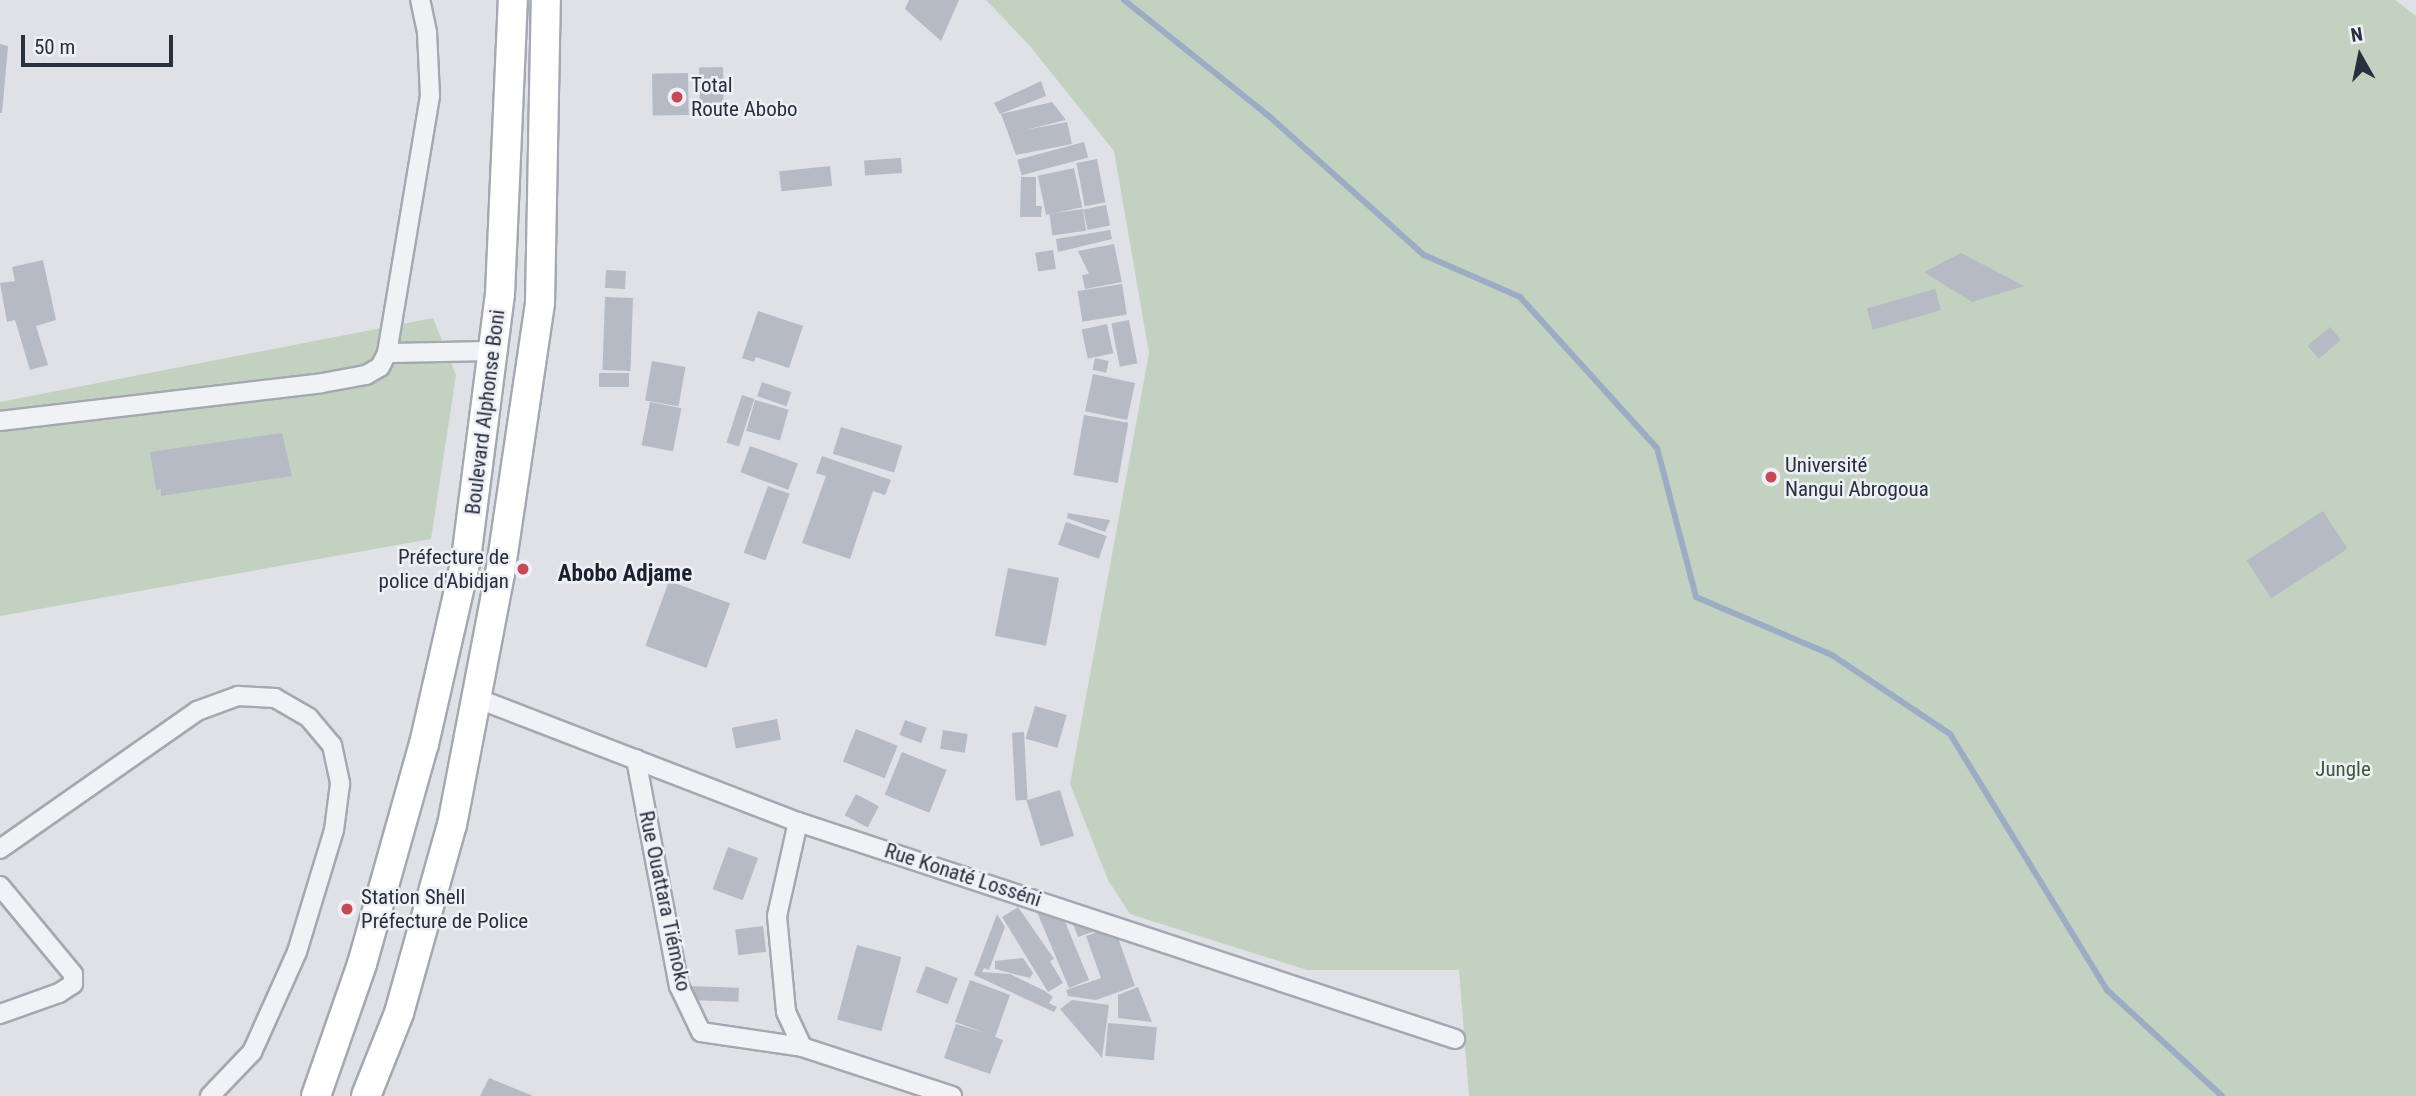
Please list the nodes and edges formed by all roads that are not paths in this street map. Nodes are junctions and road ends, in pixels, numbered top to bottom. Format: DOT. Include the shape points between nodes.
graph roads {
  1 [pos="420,0"];
  2 [pos="513,0"];
  3 [pos="545,0"];
  4 [pos="494,351"];
  5 [pos="387,353"];
  6 [pos="0,421"];
  7 [pos="476,698"];
  8 [pos="636,759"];
  9 [pos="798,822"];
  10 [pos="0,849"];
  11 [pos="0,886"];
  12 [pos="0,1014"];
  13 [pos="1455,1039"];
  14 [pos="802,1047"];
  15 [pos="210,1096"];
  16 [pos="316,1096"];
  17 [pos="366,1096"];
  18 [pos="952,1096"];
  1 -- 5 [label="street" via="427,32 430,96"];
  2 -- 4 [label="main road, Boulevard Alphonse Boni"];
  3 -- 7 [label="main road, Boulevard Alphonse Boni" via="540,303 500,574"];
  4 -- 5 [label="street"];
  4 -- 16 [label="main road, Boulevard Alphonse Boni" via="466,559 424,744 362,964"];
  5 -- 6 [label="street" via="380,366 352,378"];
  7 -- 8 [label="street, Rue Konaté Losséni"];
  7 -- 17 [label="main road, Boulevard Alphonse Boni" via="452,824 399,1013"];
  8 -- 9 [label="street, Rue Konaté Losséni"];
  8 -- 14 [label="street, Rue Ouattara Tiémoko" via="679,986 701,1032"];
  9 -- 13 [label="street, Rue Konaté Losséni"];
  9 -- 14 [label="street" via="777,916 786,1012"];
  10 -- 15 [label="street" via="197,711 238,696 275,698 309,718 332,745 340,784 334,830 296,952 257,1041 236,1074"];
  11 -- 12 [label="street" via="73,974 73,984 58,993"];
  14 -- 18 [label="street, Rue Ouattara Tiémoko"];
}
